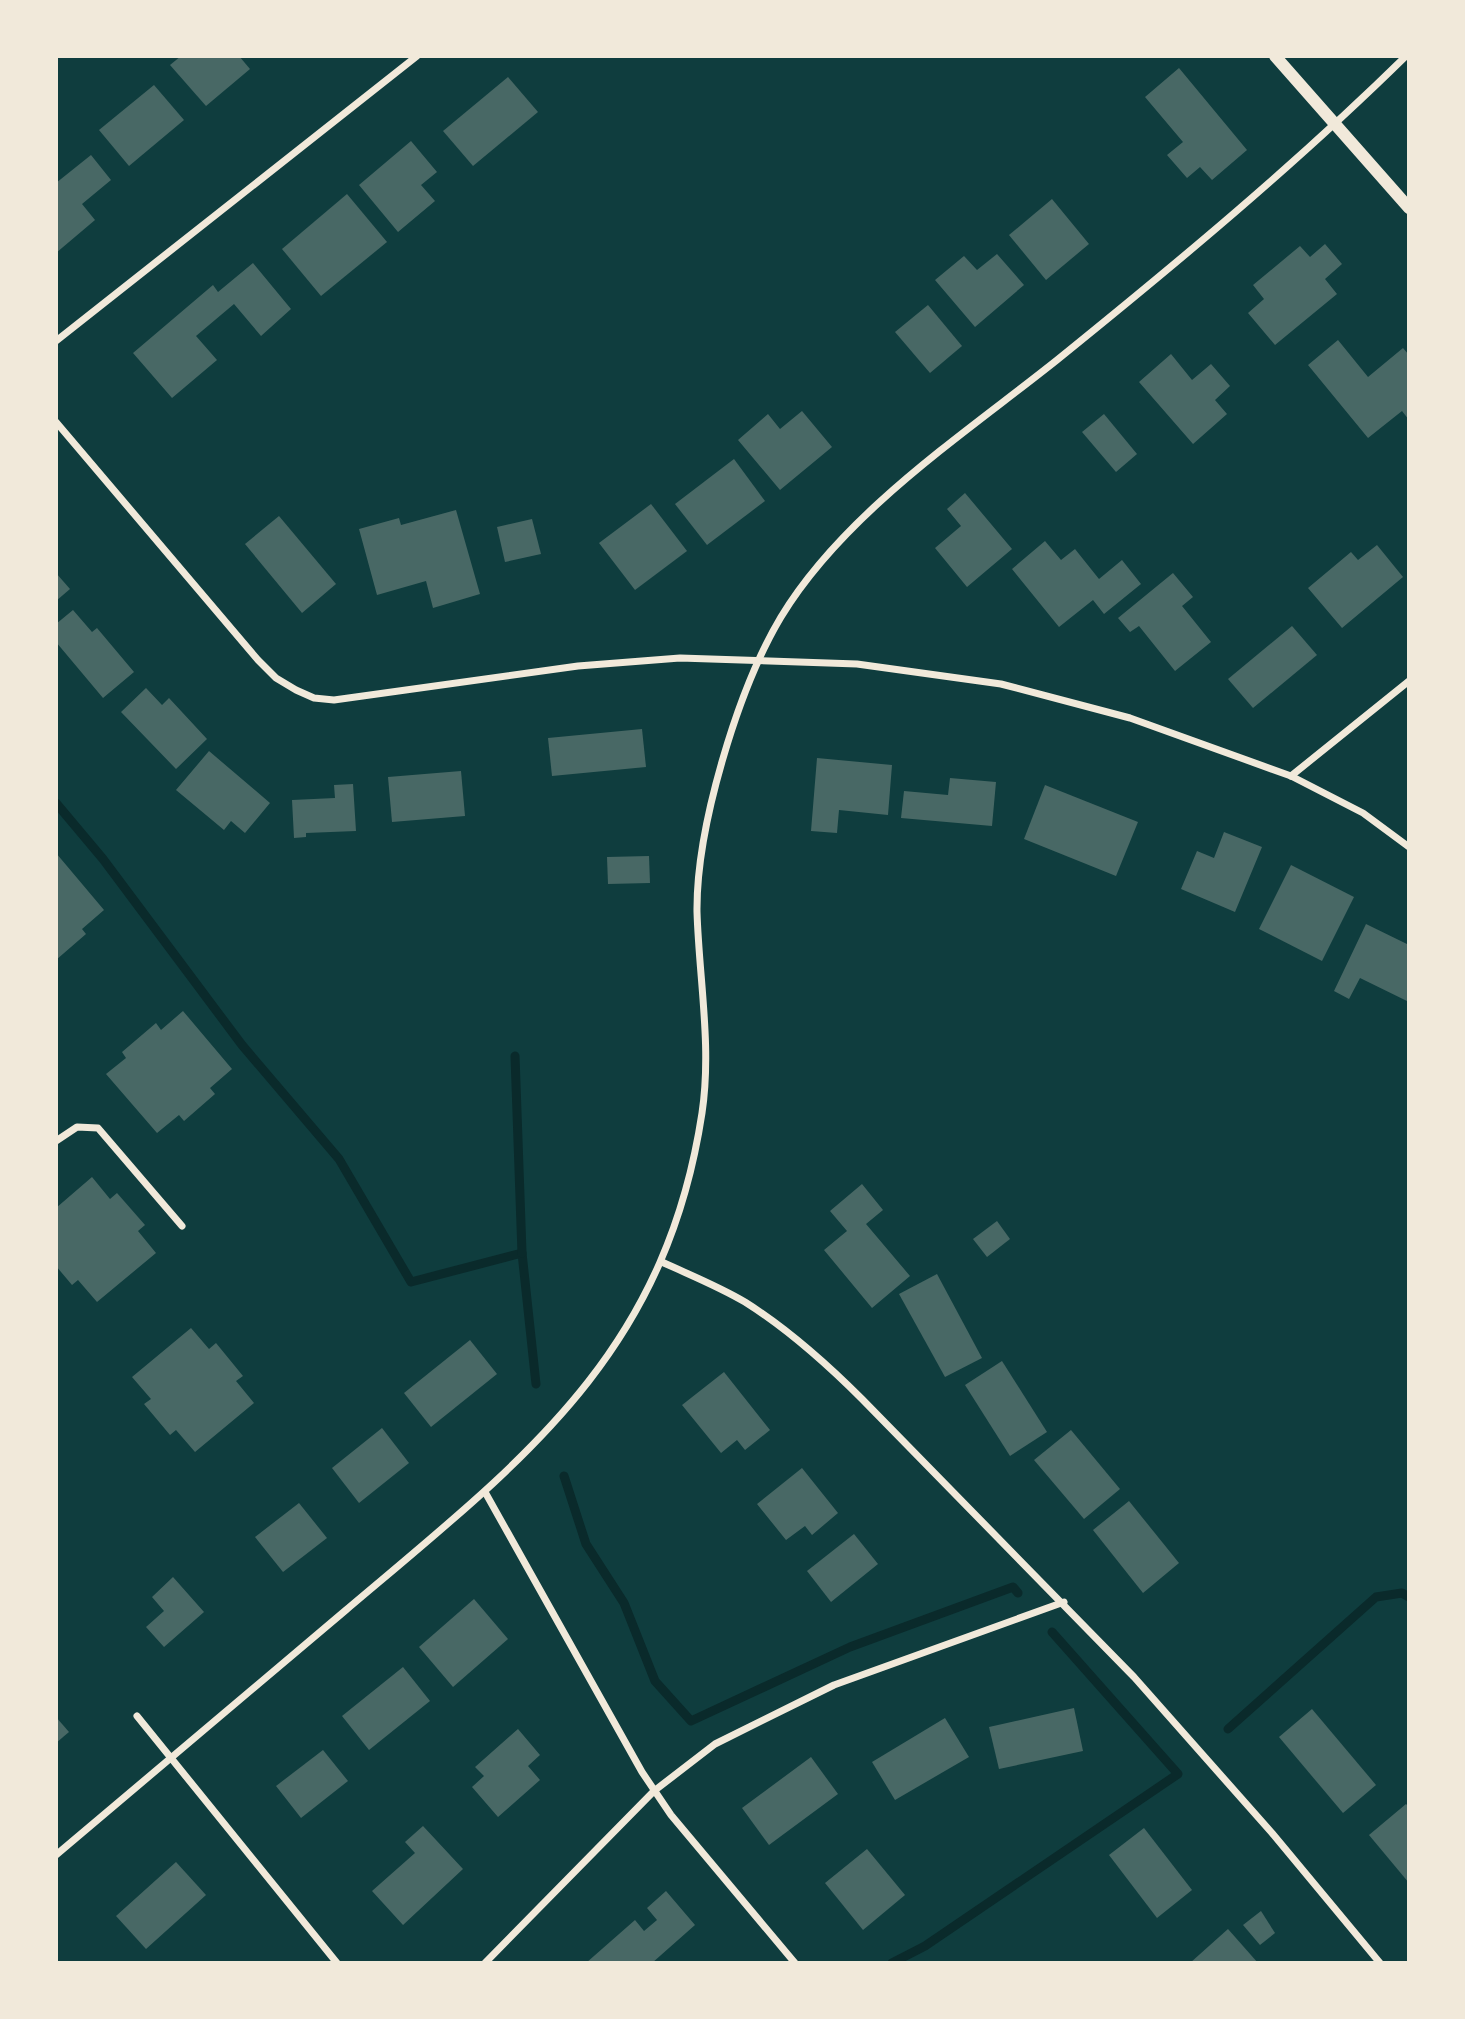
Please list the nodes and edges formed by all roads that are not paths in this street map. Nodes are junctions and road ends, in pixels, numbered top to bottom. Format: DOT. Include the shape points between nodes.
graph roads {
  1 [pos="417,56"];
  2 [pos="1275,56"];
  3 [pos="1406,56"];
  4 [pos="1336,125"];
  5 [pos="1409,208"];
  6 [pos="56,341"];
  7 [pos="56,422"];
  8 [pos="758,663"];
  9 [pos="1409,681"];
  10 [pos="1291,776"];
  11 [pos="1409,847"];
  12 [pos="56,1141"];
  13 [pos="182,1226"];
  14 [pos="662,1262"];
  15 [pos="485,1492"];
  16 [pos="1064,1602"];
  17 [pos="137,1716"];
  18 [pos="172,1758"];
  19 [pos="654,1791"];
  20 [pos="56,1855"];
  21 [pos="337,1963"];
  22 [pos="485,1963"];
  23 [pos="795,1963"];
  24 [pos="1380,1963"];
  1 -- 6 [label="street"];
  2 -- 4 [label="street"];
  3 -- 4 [label="street"];
  4 -- 5 [label="street"];
  4 -- 8 [label="street" via="1156,280 881,501 814,571 781,617"];
  7 -- 8 [label="street" via="258,660 276,678 314,698 353,700 609,662 680,658"];
  8 -- 10 [label="street" via="857,664 1001,684 1130,718"];
  8 -- 14 [label="street" via="720,767 702,849 697,906 705,1028 704,1104 691,1181"];
  9 -- 10 [label="street"];
  10 -- 11 [label="street" via="1363,813"];
  12 -- 13 [label="street" via="77,1127 98,1128"];
  14 -- 15 [label="street" via="627,1329 597,1373 558,1421"];
  14 -- 16 [label="street" via="745,1303 816,1355"];
  15 -- 18 [label="street"];
  15 -- 19 [label="street"];
  16 -- 19 [label="street" via="834,1685 784,1708 715,1744"];
  16 -- 24 [label="street" via="1182,1731"];
  17 -- 18 [label="street"];
  18 -- 20 [label="street"];
  18 -- 21 [label="street"];
  19 -- 22 [label="street"];
  19 -- 23 [label="street"];
}
